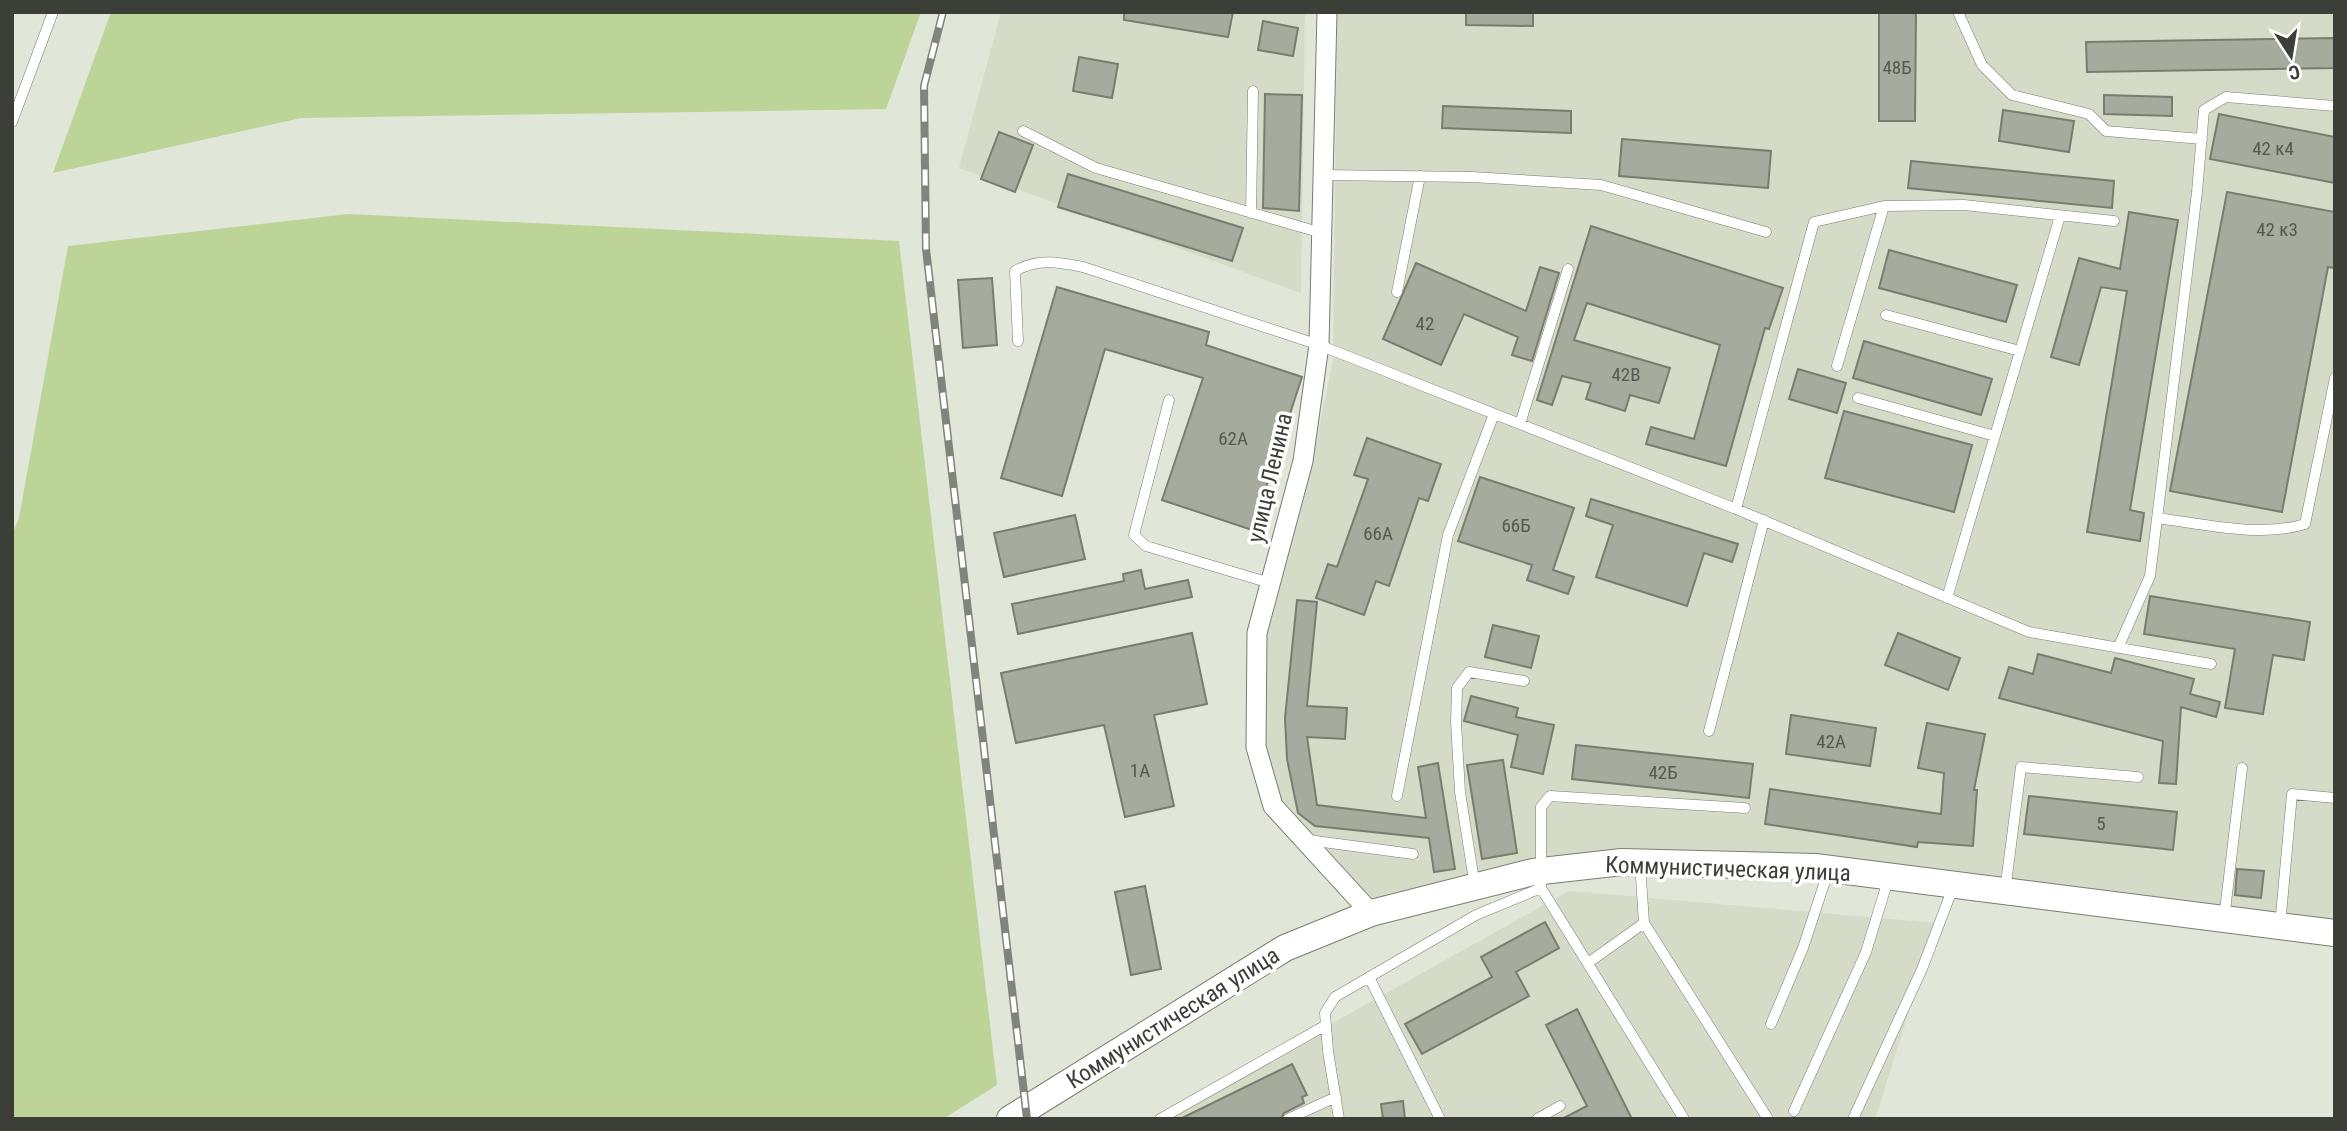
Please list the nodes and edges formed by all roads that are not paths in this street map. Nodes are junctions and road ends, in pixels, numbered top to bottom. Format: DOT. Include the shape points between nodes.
graph roads {
  1 [pos="53,12"];
  2 [pos="1327,12"];
  3 [pos="1958,12"];
  4 [pos="1253,91"];
  5 [pos="2335,106"];
  6 [pos="12,122"];
  7 [pos="1023,131"];
  8 [pos="2202,139"];
  9 [pos="1323,175"];
  10 [pos="1420,176"];
  11 [pos="1884,206"];
  12 [pos="1251,213"];
  13 [pos="2060,215"];
  14 [pos="2114,221"];
  15 [pos="1766,232"];
  16 [pos="1322,233"];
  17 [pos="1568,269"];
  18 [pos="1397,292"];
  19 [pos="1886,315"];
  20 [pos="1018,341"];
  21 [pos="1320,345"];
  22 [pos="2020,352"];
  23 [pos="1837,366"];
  24 [pos="2335,379"];
  25 [pos="1858,397"];
  26 [pos="1169,400"];
  27 [pos="1494,414"];
  28 [pos="1520,424"];
  29 [pos="1995,436"];
  30 [pos="1735,509"];
  31 [pos="2157,518"];
  32 [pos="1764,520"];
  33 [pos="1270,583"];
  34 [pos="1947,598"];
  35 [pos="2118,648"];
  36 [pos="2211,664"];
  37 [pos="1524,681"];
  38 [pos="1709,731"];
  39 [pos="2242,768"];
  40 [pos="2137,777"];
  41 [pos="1398,796"];
  42 [pos="2335,798"];
  43 [pos="1745,808"];
  44 [pos="1304,839"];
  45 [pos="1413,854"];
  46 [pos="1640,862"];
  47 [pos="1829,869"];
  48 [pos="1889,877"];
  49 [pos="1542,879"];
  50 [pos="1954,885"];
  51 [pos="1475,887"];
  52 [pos="2005,891"];
  53 [pos="1371,913"];
  54 [pos="2224,919"];
  55 [pos="1644,923"];
  56 [pos="2280,926"];
  57 [pos="2335,933"];
  58 [pos="1588,963"];
  59 [pos="1369,977"];
  60 [pos="1771,1024"];
  61 [pos="1326,1025"];
  62 [pos="1336,1097"];
  63 [pos="1560,1106"];
  64 [pos="1794,1111"];
  65 [pos="1010,1119"];
  66 [pos="1160,1119"];
  67 [pos="1289,1119"];
  68 [pos="1339,1119"];
  69 [pos="1440,1119"];
  70 [pos="1537,1119"];
  71 [pos="1684,1119"];
  72 [pos="1768,1119"];
  73 [pos="1853,1119"];
  1 -- 6 [label="lane"];
  2 -- 9 [label="street, улица Ленина"];
  3 -- 8 [label="lane" via="1982,65 2012,95 2089,114 2106,131"];
  4 -- 12 [label="lane"];
  5 -- 8 [label="lane" via="2226,97 2204,110"];
  7 -- 12 [label="lane" via="1096,168"];
  8 -- 31 [label="lane"];
  9 -- 10 [label="lane"];
  9 -- 16 [label="street, улица Ленина"];
  10 -- 15 [label="lane" via="1601,185"];
  10 -- 18 [label="lane"];
  11 -- 13 [label="lane" via="1964,205"];
  11 -- 23 [label="lane"];
  11 -- 30 [label="lane" via="1814,222"];
  12 -- 16 [label="lane"];
  13 -- 14 [label="lane"];
  13 -- 22 [label="lane"];
  16 -- 21 [label="street, улица Ленина"];
  17 -- 28 [label="lane"];
  19 -- 22 [label="lane"];
  20 -- 21 [label="lane" via="1015,271 1051,261 1083,267"];
  21 -- 27 [label="lane"];
  21 -- 33 [label="street, улица Ленина" via="1303,461"];
  22 -- 29 [label="lane"];
  24 -- 31 [label="lane" via="2305,524 2287,530"];
  25 -- 29 [label="lane"];
  26 -- 33 [label="lane" via="1134,535 1146,546"];
  27 -- 28 [label="lane"];
  27 -- 41 [label="lane" via="1448,534"];
  28 -- 30 [label="lane"];
  29 -- 34 [label="lane"];
  30 -- 32 [label="lane"];
  31 -- 35 [label="lane" via="2150,576"];
  32 -- 34 [label="lane"];
  32 -- 38 [label="lane"];
  33 -- 44 [label="street, улица Ленина" via="1257,633 1256,747 1273,806"];
  34 -- 35 [label="lane" via="2029,632"];
  35 -- 36 [label="lane"];
  37 -- 51 [label="lane" via="1469,672 1457,688 1460,792"];
  39 -- 54 [label="lane"];
  40 -- 52 [label="lane" via="2021,767"];
  42 -- 56 [label="lane" via="2292,794"];
  43 -- 49 [label="lane" via="1550,796 1541,807"];
  44 -- 45 [label="lane"];
  44 -- 53 [label="street, улица Ленина"];
  46 -- 47 [label="main road, Коммунистическая улица"];
  46 -- 49 [label="main road, Коммунистическая улица"];
  46 -- 55 [label="lane"];
  47 -- 48 [label="main road, Коммунистическая улица"];
  47 -- 60 [label="lane"];
  48 -- 50 [label="main road, Коммунистическая улица"];
  48 -- 64 [label="lane" via="1866,952"];
  49 -- 51 [label="main road, Коммунистическая улица"];
  49 -- 58 [label="lane"];
  49 -- 59 [label="lane"];
  50 -- 52 [label="main road, Коммунистическая улица"];
  50 -- 73 [label="lane" via="1922,969"];
  51 -- 53 [label="main road, Коммунистическая улица"];
  52 -- 54 [label="main road, Коммунистическая улица"];
  53 -- 65 [label="main road, Коммунистическая улица" via="1285,948"];
  54 -- 56 [label="main road, Коммунистическая улица"];
  55 -- 58 [label="lane"];
  55 -- 72 [label="lane"];
  56 -- 57 [label="main road, Коммунистическая улица"];
  58 -- 71 [label="lane"];
  59 -- 61 [label="lane" via="1335,997 1325,1013"];
  59 -- 69 [label="lane"];
  61 -- 62 [label="lane"];
  61 -- 66 [label="lane"];
  62 -- 67 [label="lane"];
  62 -- 68 [label="lane"];
  63 -- 70 [label="lane"];
}
